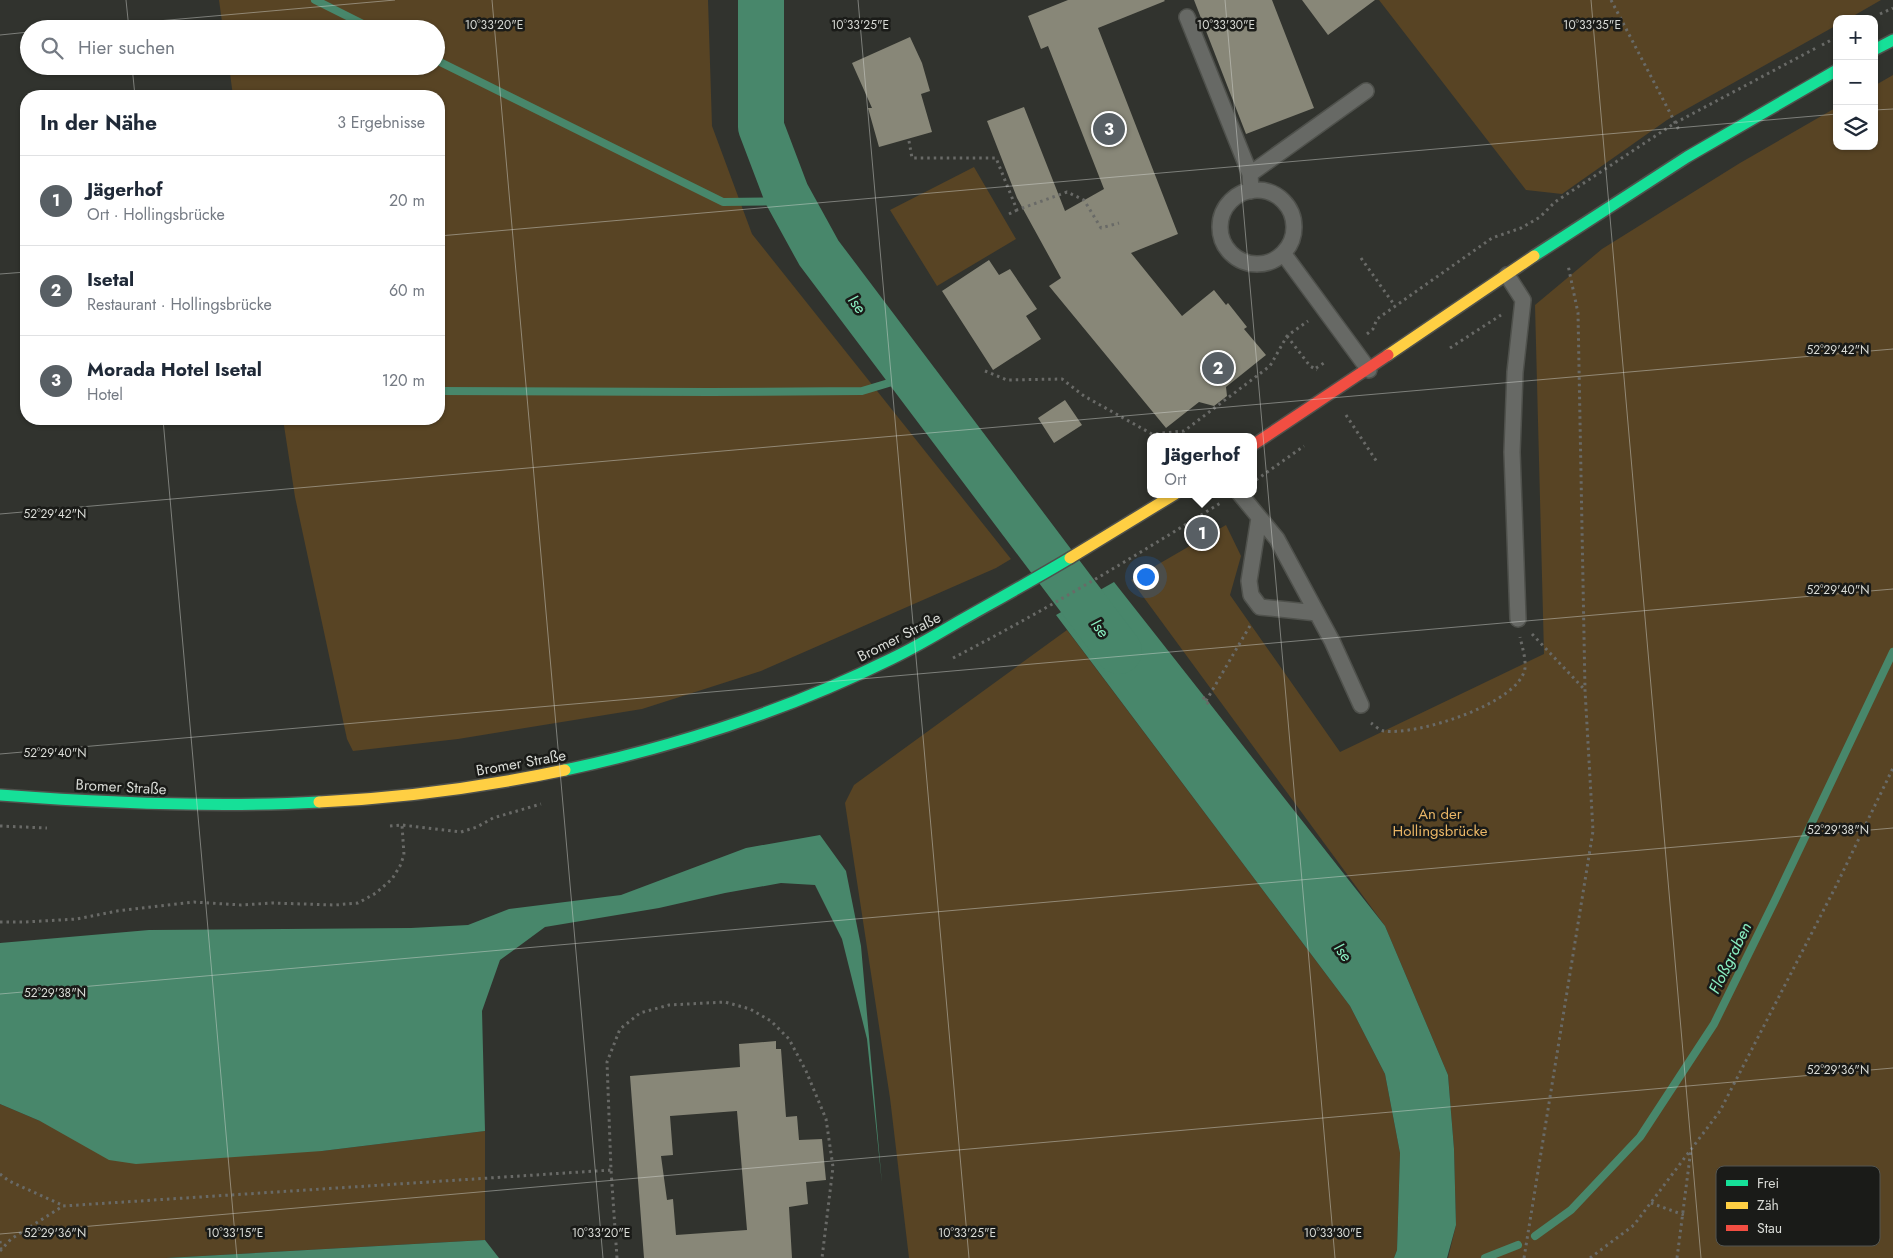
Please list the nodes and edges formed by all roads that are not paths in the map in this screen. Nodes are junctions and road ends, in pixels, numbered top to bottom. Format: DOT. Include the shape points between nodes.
graph roads {
  1 [pos="1187,17"];
  2 [pos="1893,40"];
  3 [pos="1878,48"];
  4 [pos="1833,72"];
  5 [pos="1366,91"];
  6 [pos="1250,174"];
  7 [pos="1251,191"];
  8 [pos="1283,253"];
  9 [pos="1507,275"];
  10 [pos="1368,370"];
  11 [pos="1257,442"];
  12 [pos="1170,498"];
  13 [pos="1235,498"];
  14 [pos="1260,518"];
  15 [pos="1317,613"];
  16 [pos="1518,620"];
  17 [pos="1361,705"];
  18 [pos="0,795"];
  1 -- 6 [label="lane"];
  2 -- 3 [label="main road"];
  4 -- 9 [label="main road" via="1693,153"];
  5 -- 6 [label="lane"];
  6 -- 7 [label="lane"];
  7 -- 8 [label="lane" via="1273,194 1290,210 1293,233"];
  7 -- 8 [label="lane" via="1239,195 1222,213 1221,238 1236,258 1248,263 1260,264"];
  8 -- 10 [label="lane"];
  9 -- 10 [label="main road"];
  9 -- 16 [label="lane" via="1523,300 1512,452"];
  10 -- 11 [label="main road"];
  12 -- 18 [label="main road, Bromer Straße" via="1012,593 884,663 791,703 695,737 597,764 506,782 397,797 296,804 186,805"];
  13 -- 14 [label="lane"];
  14 -- 15 [label="lane" via="1277,539"];
  14 -- 15 [label="lane" via="1250,581 1251,595 1260,608"];
  15 -- 17 [label="lane"];
}
